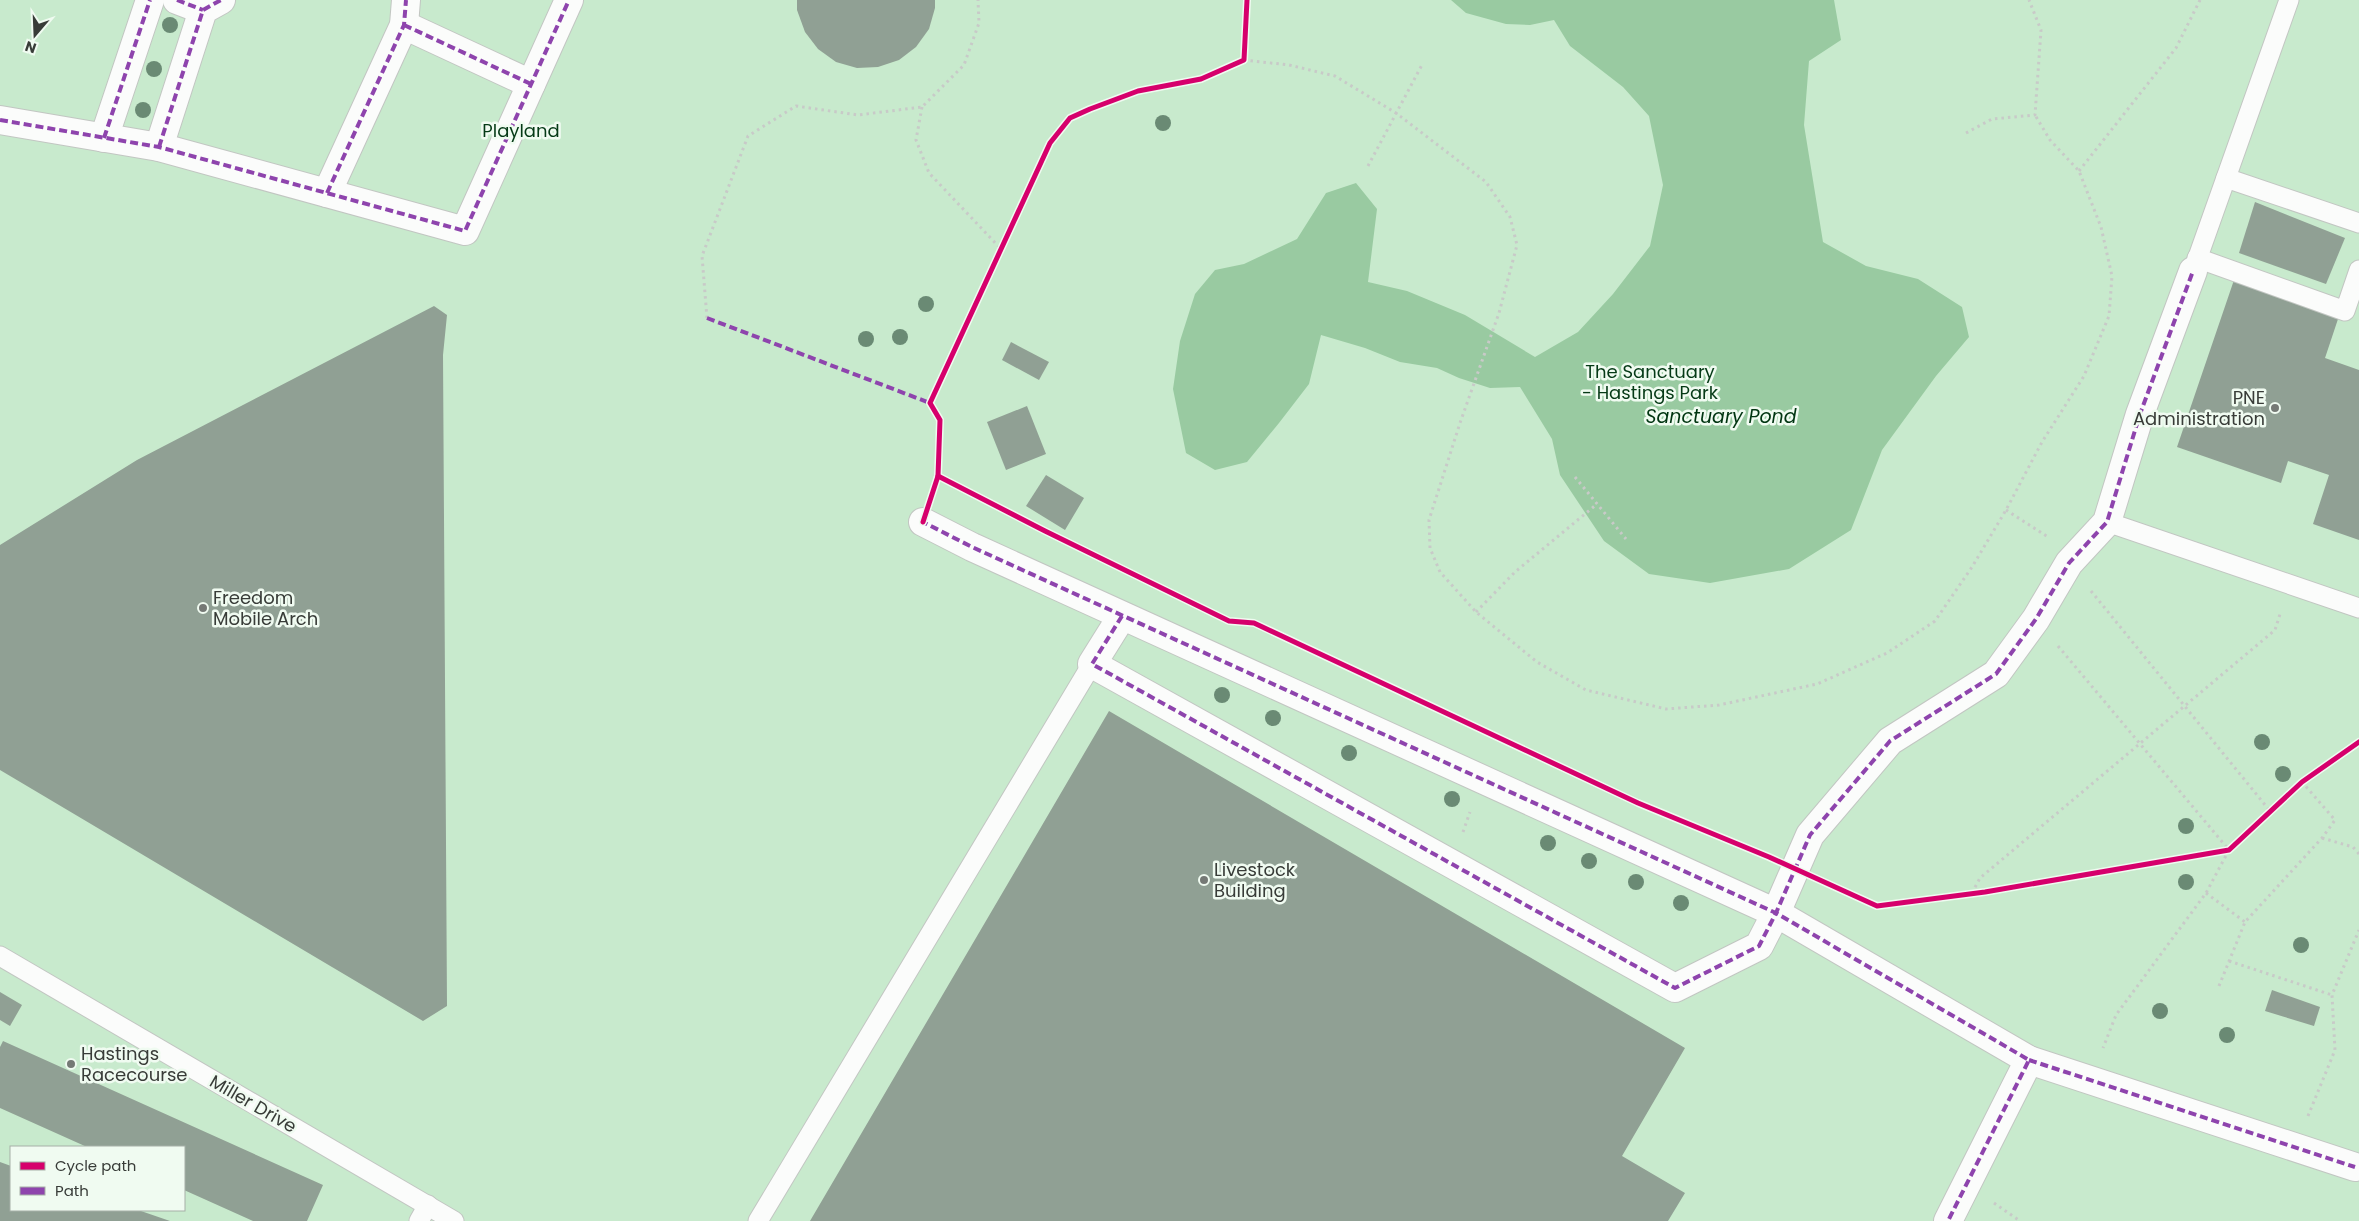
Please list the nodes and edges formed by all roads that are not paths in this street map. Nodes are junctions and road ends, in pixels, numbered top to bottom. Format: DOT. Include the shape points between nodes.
graph roads {
  1 [pos="150,0"];
  2 [pos="177,0"];
  3 [pos="570,0"];
  4 [pos="2289,0"];
  5 [pos="212,5"];
  6 [pos="405,12"];
  7 [pos="531,84"];
  8 [pos="0,120"];
  9 [pos="104,138"];
  10 [pos="159,147"];
  11 [pos="2226,178"];
  12 [pos="327,193"];
  13 [pos="2359,223"];
  14 [pos="2195,265"];
  15 [pos="2359,270"];
  16 [pos="923,522"];
  17 [pos="2107,522"];
  18 [pos="2359,608"];
  19 [pos="1122,616"];
  20 [pos="1092,664"];
  21 [pos="1776,913"];
  22 [pos="0,956"];
  23 [pos="2029,1060"];
  24 [pos="2355,1167"];
  25 [pos="424,1213"];
  26 [pos="454,1221"];
  27 [pos="758,1221"];
  28 [pos="1948,1221"];
  1 -- 9 [label="street"];
  2 -- 5 [label="street"];
  3 -- 7 [label="street"];
  4 -- 11 [label="lane"];
  5 -- 10 [label="street"];
  6 -- 7 [label="street"];
  6 -- 12 [label="street"];
  7 -- 12 [label="street" via="465,231"];
  8 -- 9 [label="street"];
  9 -- 10 [label="street"];
  10 -- 12 [label="street"];
  11 -- 13 [label="lane"];
  11 -- 14 [label="lane"];
  14 -- 15 [label="lane" via="2345,311"];
  14 -- 17 [label="street" via="2140,414"];
  16 -- 19 [label="street"];
  17 -- 18 [label="lane"];
  17 -- 21 [label="street" via="2068,563 2036,619 1996,674 1890,741 1810,835"];
  19 -- 20 [label="street"];
  19 -- 21 [label="street"];
  20 -- 21 [label="street" via="1674,988 1759,946"];
  20 -- 27 [label="lane"];
  21 -- 23 [label="street"];
  22 -- 25 [label="lane, Miller Drive"];
  23 -- 24 [label="street"];
  23 -- 28 [label="street"];
  25 -- 26 [label="lane, Miller Drive"];
}
